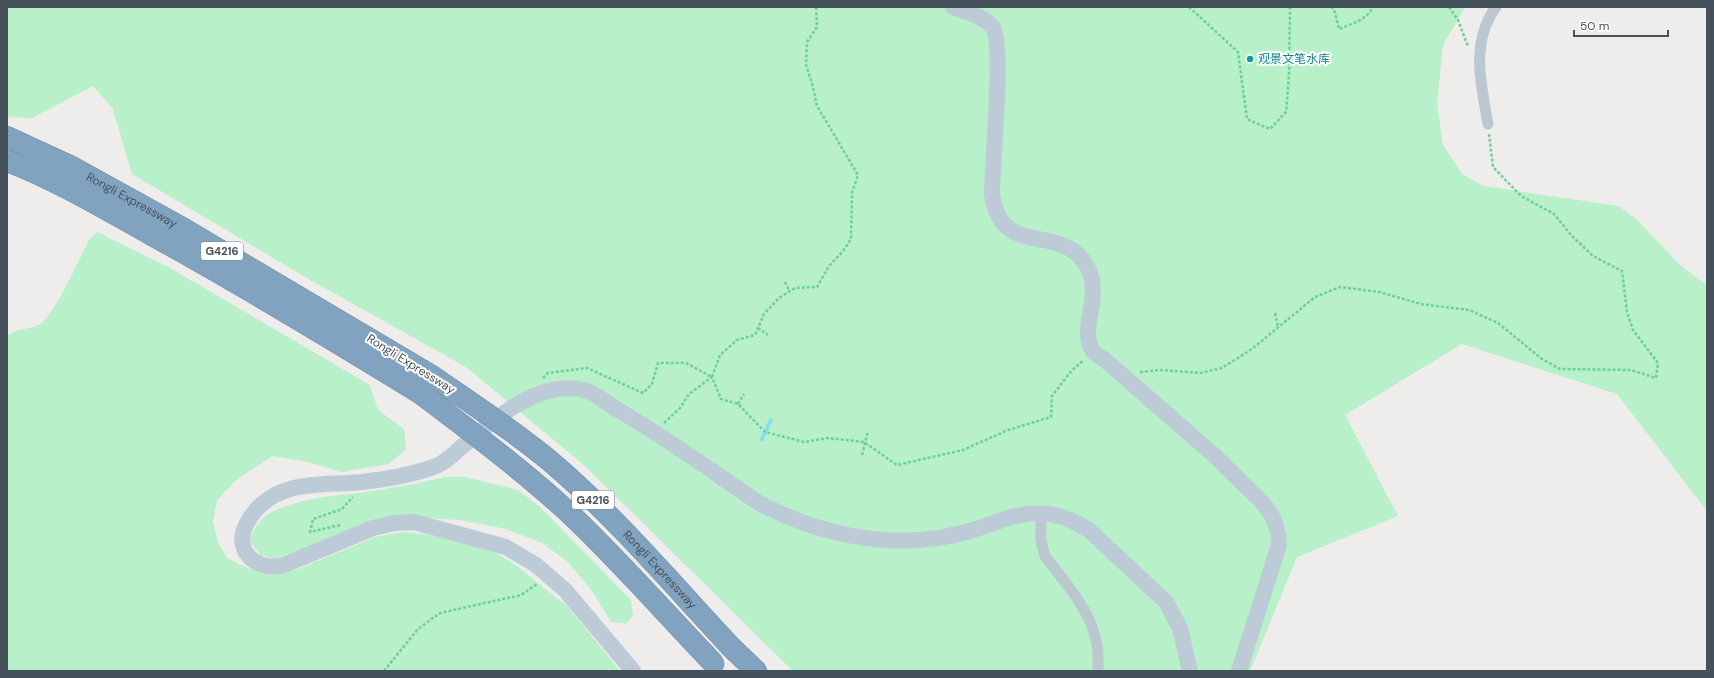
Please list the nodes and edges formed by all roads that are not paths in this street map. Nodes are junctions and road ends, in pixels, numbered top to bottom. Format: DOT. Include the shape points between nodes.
graph roads {
  1 [pos="953,7"];
  2 [pos="1496,7"];
  3 [pos="1488,124"];
  4 [pos="7,137"];
  5 [pos="7,161"];
  6 [pos="1043,514"];
  7 [pos="718,668"];
  8 [pos="633,671"];
  9 [pos="756,671"];
  10 [pos="1098,671"];
  11 [pos="1190,671"];
  12 [pos="1239,671"];
  1 -- 12 [label="street" via="986,21 996,35 992,194 1000,219 1010,230 1021,236 1056,244 1073,251 1088,268 1093,281 1088,335 1093,352 1214,456 1264,505 1277,525 1279,544"];
  2 -- 3 [label="street" via="1488,21 1480,46 1479,73"];
  4 -- 9 [label="highway, Rongli Expressway / G4216, bridge" via="70,166 184,229 432,376 483,411 561,471 606,512"];
  5 -- 7 [label="highway, Rongli Expressway / G4216, bridge" via="67,189 175,247 420,393 521,470 566,511 607,549"];
  6 -- 8 [label="street" via="1010,517 976,530 918,540 876,539 836,533 797,520 759,503 586,390 575,389 552,390 522,401 477,433 438,466 384,479 310,485 277,494 253,514 244,532 244,545 249,556 262,565 277,567 373,528 395,523 414,522 506,547 526,559 565,590"];
  6 -- 10 [label="street" via="1040,530 1042,548 1045,556 1084,607 1097,639"];
  6 -- 11 [label="street" via="1060,517 1089,530 1166,602 1180,628"];
}
